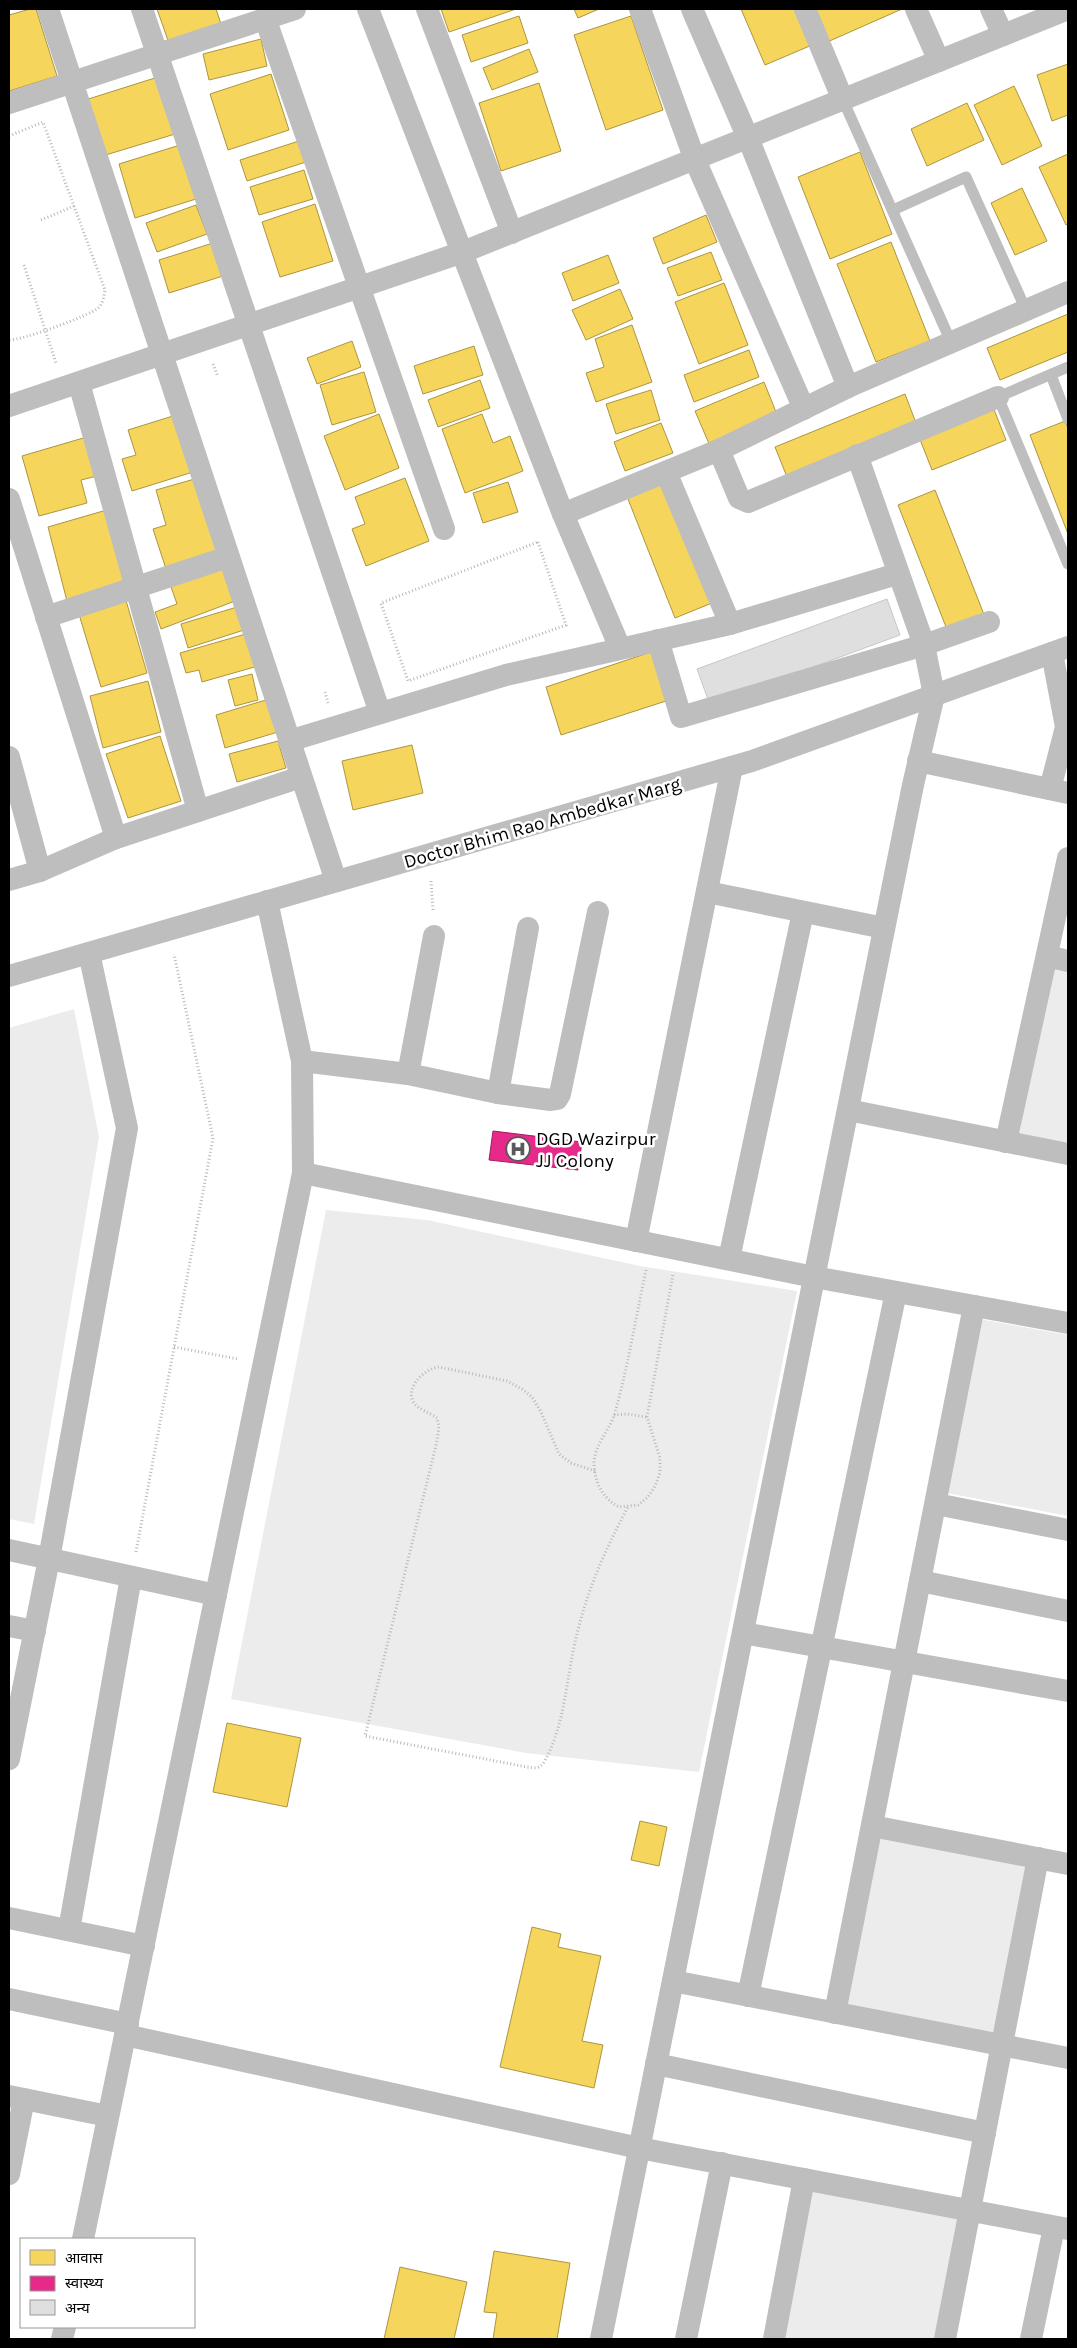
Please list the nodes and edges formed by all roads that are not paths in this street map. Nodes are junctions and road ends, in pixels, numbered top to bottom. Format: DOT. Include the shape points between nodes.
graph roads {
  1 [pos="48,9"];
  2 [pos="142,9"];
  3 [pos="295,9"];
  4 [pos="368,9"];
  5 [pos="427,9"];
  6 [pos="640,9"];
  7 [pos="692,9"];
  8 [pos="805,9"];
  9 [pos="916,9"];
  10 [pos="991,9"];
  11 [pos="1068,9"];
  12 [pos="239,17"];
  13 [pos="265,18"];
  14 [pos="1003,36"];
  15 [pos="158,54"];
  16 [pos="939,61"];
  17 [pos="70,83"];
  18 [pos="843,100"];
  19 [pos="9,103"];
  20 [pos="748,138"];
  21 [pos="694,160"];
  22 [pos="893,210"];
  23 [pos="512,233"];
  24 [pos="463,252"];
  25 [pos="359,288"];
  26 [pos="1068,292"];
  27 [pos="1026,310"];
  28 [pos="248,326"];
  29 [pos="951,342"];
  30 [pos="161,355"];
  31 [pos="1068,367"];
  32 [pos="1051,375"];
  33 [pos="72,385"];
  34 [pos="848,387"];
  35 [pos="998,397"];
  36 [pos="9,406"];
  37 [pos="804,409"];
  38 [pos="1068,419"];
  39 [pos="719,450"];
  40 [pos="857,454"];
  41 [pos="666,472"];
  42 [pos="9,499"];
  43 [pos="564,514"];
  44 [pos="444,529"];
  45 [pos="228,557"];
  46 [pos="1068,564"];
  47 [pos="898,574"];
  48 [pos="135,587"];
  49 [pos="46,617"];
  50 [pos="989,622"];
  51 [pos="730,624"];
  52 [pos="658,640"];
  53 [pos="924,645"];
  54 [pos="620,648"];
  55 [pos="1060,650"];
  56 [pos="934,695"];
  57 [pos="380,713"];
  58 [pos="289,741"];
  59 [pos="9,757"];
  60 [pos="918,761"];
  61 [pos="732,767"];
  62 [pos="301,777"];
  63 [pos="1059,791"];
  64 [pos="198,811"];
  65 [pos="116,838"];
  66 [pos="1067,868"];
  67 [pos="40,871"];
  68 [pos="9,880"];
  69 [pos="336,882"];
  70 [pos="706,892"];
  71 [pos="267,901"];
  72 [pos="598,912"];
  73 [pos="803,912"];
  74 [pos="528,928"];
  75 [pos="884,928"];
  76 [pos="434,936"];
  77 [pos="89,953"];
  78 [pos="1058,958"];
  79 [pos="9,976"];
  80 [pos="302,1061"];
  81 [pos="408,1074"];
  82 [pos="498,1093"];
  83 [pos="848,1110"];
  84 [pos="1006,1142"];
  85 [pos="1068,1154"];
  86 [pos="303,1173"];
  87 [pos="644,1242"];
  88 [pos="728,1259"];
  89 [pos="814,1277"];
  90 [pos="896,1292"];
  91 [pos="974,1306"];
  92 [pos="1068,1324"];
  93 [pos="936,1504"];
  94 [pos="1068,1530"];
  95 [pos="9,1550"];
  96 [pos="49,1559"];
  97 [pos="131,1577"];
  98 [pos="920,1581"];
  99 [pos="216,1595"];
  100 [pos="1068,1611"];
  101 [pos="9,1626"];
  102 [pos="35,1631"];
  103 [pos="743,1633"];
  104 [pos="822,1647"];
  105 [pos="905,1662"];
  106 [pos="1068,1691"];
  107 [pos="14,1705"];
  108 [pos="9,1759"];
  109 [pos="872,1826"];
  110 [pos="1038,1858"];
  111 [pos="1068,1864"];
  112 [pos="9,1918"];
  113 [pos="69,1930"];
  114 [pos="144,1946"];
  115 [pos="673,1982"];
  116 [pos="748,1996"];
  117 [pos="9,1999"];
  118 [pos="835,2013"];
  119 [pos="126,2029"];
  120 [pos="1001,2045"];
  121 [pos="1068,2058"];
  122 [pos="656,2064"];
  123 [pos="16,2098"];
  124 [pos="108,2116"];
  125 [pos="985,2134"];
  126 [pos="639,2148"];
  127 [pos="722,2163"];
  128 [pos="9,2174"];
  129 [pos="804,2179"];
  130 [pos="970,2211"];
  131 [pos="1061,2228"];
  132 [pos="83,2238"];
  133 [pos="601,2339"];
  134 [pos="686,2339"];
  135 [pos="774,2339"];
  136 [pos="945,2339"];
  137 [pos="1031,2339"];
  1 -- 17 [label="street"];
  2 -- 15 [label="street"];
  3 -- 13 [label="street"];
  4 -- 24 [label="street"];
  5 -- 23 [label="street"];
  6 -- 21 [label="street"];
  7 -- 20 [label="street"];
  8 -- 18 [label="street"];
  9 -- 16 [label="street"];
  10 -- 14 [label="street"];
  11 -- 14 [label="street"];
  12 -- 13 [label="street"];
  12 -- 15 [label="street"];
  13 -- 25 [label="street"];
  14 -- 16 [label="street"];
  15 -- 17 [label="street"];
  15 -- 28 [label="street"];
  16 -- 18 [label="street"];
  17 -- 19 [label="street"];
  17 -- 30 [label="street"];
  18 -- 20 [label="street"];
  18 -- 22 [label="lane"];
  20 -- 21 [label="street"];
  20 -- 34 [label="street"];
  21 -- 23 [label="street"];
  21 -- 37 [label="street"];
  22 -- 27 [label="lane" via="966,177"];
  22 -- 29 [label="lane"];
  23 -- 24 [label="street"];
  24 -- 25 [label="street"];
  24 -- 43 [label="street"];
  25 -- 28 [label="street"];
  25 -- 44 [label="street"];
  26 -- 27 [label="street"];
  27 -- 29 [label="street"];
  28 -- 30 [label="street"];
  28 -- 57 [label="street"];
  29 -- 34 [label="street"];
  30 -- 33 [label="street"];
  30 -- 45 [label="street"];
  31 -- 32 [label="lane"];
  32 -- 35 [label="lane"];
  32 -- 38 [label="lane"];
  33 -- 36 [label="street"];
  33 -- 48 [label="street"];
  34 -- 37 [label="street"];
  35 -- 40 [label="street"];
  35 -- 46 [label="lane"];
  37 -- 39 [label="street"];
  39 -- 40 [label="street" via="739,498 748,502"];
  39 -- 41 [label="street"];
  40 -- 47 [label="street"];
  41 -- 43 [label="street"];
  41 -- 51 [label="street"];
  42 -- 49 [label="street"];
  43 -- 54 [label="street"];
  45 -- 48 [label="street"];
  45 -- 58 [label="street"];
  47 -- 51 [label="street"];
  47 -- 53 [label="street"];
  48 -- 49 [label="street"];
  48 -- 64 [label="street"];
  49 -- 65 [label="street"];
  50 -- 53 [label="street"];
  51 -- 52 [label="street"];
  52 -- 53 [label="street" via="681,717"];
  52 -- 54 [label="street"];
  53 -- 56 [label="street"];
  54 -- 57 [label="street" via="506,675"];
  55 -- 56 [label="street, Doctor Bhim Rao Ambedkar Marg"];
  55 -- 63 [label="street" via="1066,728"];
  56 -- 60 [label="street"];
  56 -- 61 [label="street, Doctor Bhim Rao Ambedkar Marg"];
  57 -- 58 [label="street"];
  58 -- 62 [label="street"];
  59 -- 67 [label="street"];
  60 -- 63 [label="street"];
  60 -- 75 [label="street"];
  61 -- 69 [label="street, Doctor Bhim Rao Ambedkar Marg"];
  61 -- 70 [label="street"];
  62 -- 64 [label="street"];
  62 -- 69 [label="street"];
  64 -- 65 [label="street"];
  65 -- 67 [label="street"];
  66 -- 78 [label="street"];
  67 -- 68 [label="street"];
  69 -- 71 [label="street, Doctor Bhim Rao Ambedkar Marg"];
  70 -- 73 [label="street"];
  70 -- 87 [label="street"];
  71 -- 77 [label="street, Doctor Bhim Rao Ambedkar Marg"];
  71 -- 80 [label="street"];
  72 -- 82 [label="street" via="560,1094 551,1100"];
  73 -- 75 [label="street"];
  73 -- 88 [label="street"];
  74 -- 82 [label="street"];
  75 -- 83 [label="street"];
  76 -- 81 [label="street"];
  77 -- 79 [label="street, Doctor Bhim Rao Ambedkar Marg"];
  77 -- 96 [label="street" via="127,1128"];
  78 -- 84 [label="street"];
  80 -- 81 [label="street"];
  80 -- 86 [label="street"];
  81 -- 82 [label="street"];
  83 -- 84 [label="street"];
  83 -- 89 [label="street"];
  84 -- 85 [label="street"];
  86 -- 87 [label="street"];
  86 -- 99 [label="street"];
  87 -- 88 [label="street"];
  88 -- 89 [label="street"];
  89 -- 90 [label="street"];
  89 -- 103 [label="street"];
  90 -- 91 [label="street"];
  90 -- 104 [label="street"];
  91 -- 92 [label="street"];
  91 -- 93 [label="street"];
  93 -- 94 [label="street"];
  93 -- 98 [label="street"];
  95 -- 96 [label="street"];
  96 -- 97 [label="street"];
  96 -- 102 [label="street"];
  97 -- 99 [label="street"];
  97 -- 113 [label="street"];
  98 -- 100 [label="street"];
  98 -- 105 [label="street"];
  99 -- 114 [label="street"];
  101 -- 102 [label="street"];
  102 -- 107 [label="street"];
  103 -- 104 [label="street"];
  103 -- 115 [label="street"];
  104 -- 105 [label="street"];
  104 -- 116 [label="street"];
  105 -- 106 [label="street"];
  105 -- 109 [label="street"];
  107 -- 108 [label="street"];
  109 -- 110 [label="street"];
  109 -- 118 [label="street"];
  110 -- 111 [label="street"];
  110 -- 120 [label="street"];
  112 -- 113 [label="street"];
  113 -- 114 [label="street"];
  114 -- 119 [label="street"];
  115 -- 116 [label="street"];
  115 -- 122 [label="street"];
  116 -- 118 [label="street"];
  117 -- 119 [label="street"];
  118 -- 120 [label="street"];
  119 -- 124 [label="street"];
  119 -- 126 [label="street"];
  120 -- 121 [label="street"];
  120 -- 125 [label="street"];
  122 -- 125 [label="street"];
  122 -- 126 [label="street"];
  123 -- 124 [label="street"];
  123 -- 128 [label="street"];
  124 -- 132 [label="street"];
  125 -- 130 [label="street"];
  126 -- 127 [label="street"];
  126 -- 133 [label="street"];
  127 -- 129 [label="street"];
  127 -- 134 [label="street"];
  129 -- 130 [label="street"];
  129 -- 135 [label="street"];
  130 -- 131 [label="street"];
  130 -- 136 [label="street"];
  131 -- 137 [label="street"];
}
